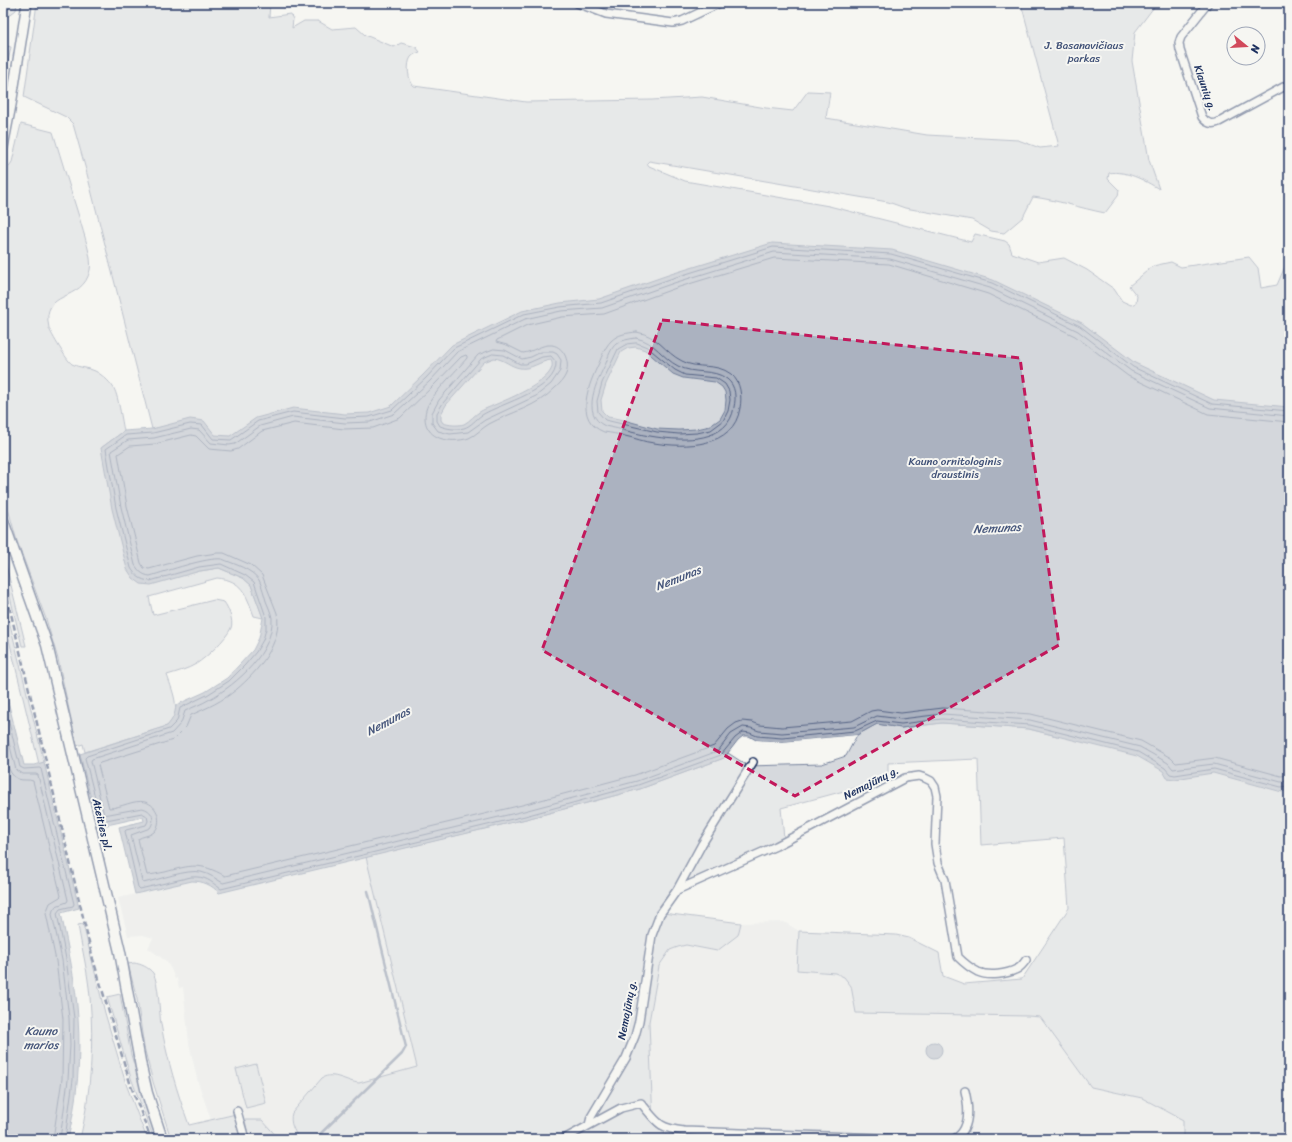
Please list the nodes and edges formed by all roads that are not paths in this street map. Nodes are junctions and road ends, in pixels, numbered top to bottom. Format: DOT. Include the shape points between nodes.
graph roads {
  1 [pos="27,3"];
  2 [pos="577,3"];
  3 [pos="720,3"];
  4 [pos="1208,3"];
  5 [pos="1289,84"];
  6 [pos="3,147"];
  7 [pos="3,521"];
  8 [pos="753,762"];
  9 [pos="677,890"];
  10 [pos="1026,960"];
  11 [pos="965,1091"];
  12 [pos="237,1111"];
  13 [pos="589,1125"];
  14 [pos="162,1139"];
  15 [pos="245,1139"];
  16 [pos="564,1139"];
  17 [pos="911,1139"];
  18 [pos="954,1139"];
  1 -- 6 [label="main road"];
  2 -- 3 [label="street" via="606,14 673,23"];
  4 -- 5 [label="street, Kiaunių g." via="1179,43 1205,121 1214,124 1219,122"];
  7 -- 14 [label="main road, Ateities pl." via="47,645 120,952 147,1093"];
  8 -- 9 [label="street, Nemajūnų g."];
  9 -- 10 [label="street, Nemajūnų g." via="776,846 904,778 919,776 931,781 937,796 935,844 938,863 945,880 958,957 967,966 991,974 1018,969"];
  9 -- 13 [label="street, Nemajūnų g." via="660,914 652,936 639,1021 631,1046"];
  11 -- 18 [label="street" via="968,1104 967,1120 960,1136"];
  12 -- 15 [label="street"];
  13 -- 16 [label="street"];
  13 -- 17 [label="street" via="621,1108 641,1103 663,1127 684,1131"];
}
